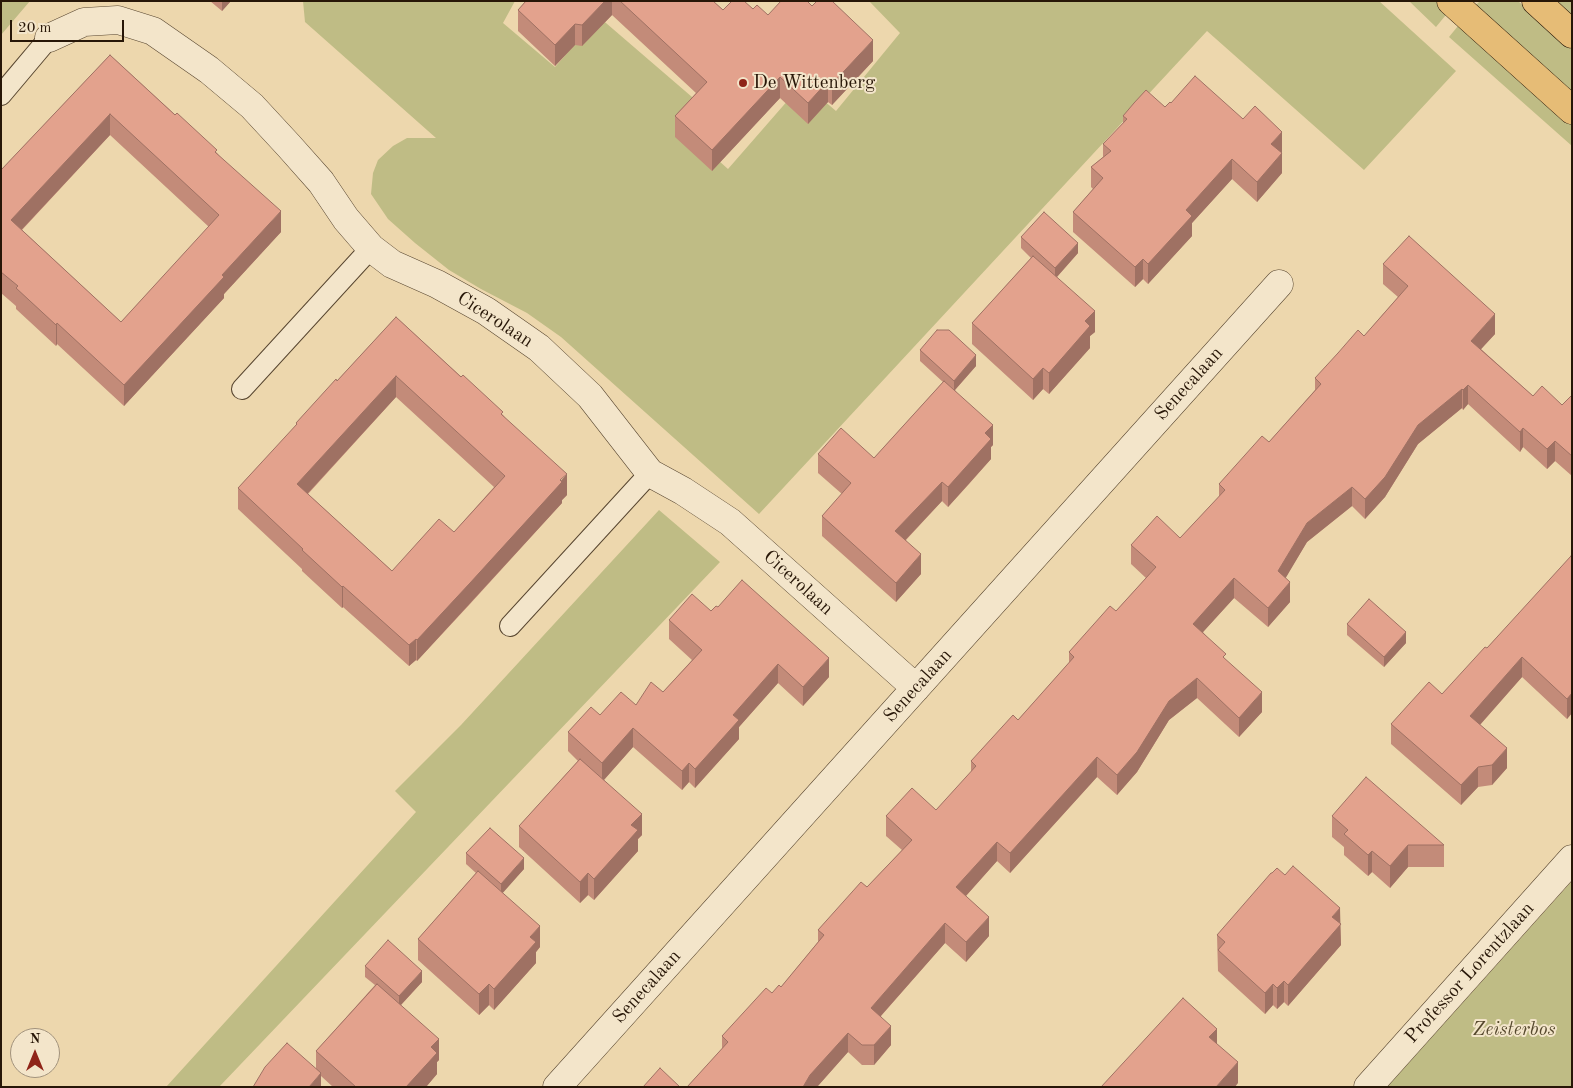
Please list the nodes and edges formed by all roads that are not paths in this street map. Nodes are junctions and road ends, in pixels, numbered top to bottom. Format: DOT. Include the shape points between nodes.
graph roads {
  1 [pos="1451,1"];
  2 [pos="1536,1"];
  3 [pos="1572,34"];
  4 [pos="49,38"];
  5 [pos="1,95"];
  6 [pos="1572,110"];
  7 [pos="371,248"];
  8 [pos="1279,284"];
  9 [pos="242,389"];
  10 [pos="650,474"];
  11 [pos="510,626"];
  12 [pos="916,688"];
  13 [pos="1572,859"];
  14 [pos="557,1087"];
  15 [pos="1368,1087"];
  1 -- 6 [label="main road"];
  2 -- 3 [label="main road"];
  4 -- 5 [label="lane"];
  4 -- 7 [label="street, Cicerolaan" via="84,22 118,20 154,31 252,106 322,182 346,219"];
  7 -- 9 [label="lane"];
  7 -- 10 [label="street, Cicerolaan" via="392,264 486,311 539,348 590,396"];
  8 -- 12 [label="street, Senecalaan"];
  10 -- 11 [label="lane"];
  10 -- 12 [label="street, Cicerolaan" via="684,491 730,522"];
  12 -- 14 [label="street, Senecalaan"];
  13 -- 15 [label="street, Professor Lorentzlaan"];
}
